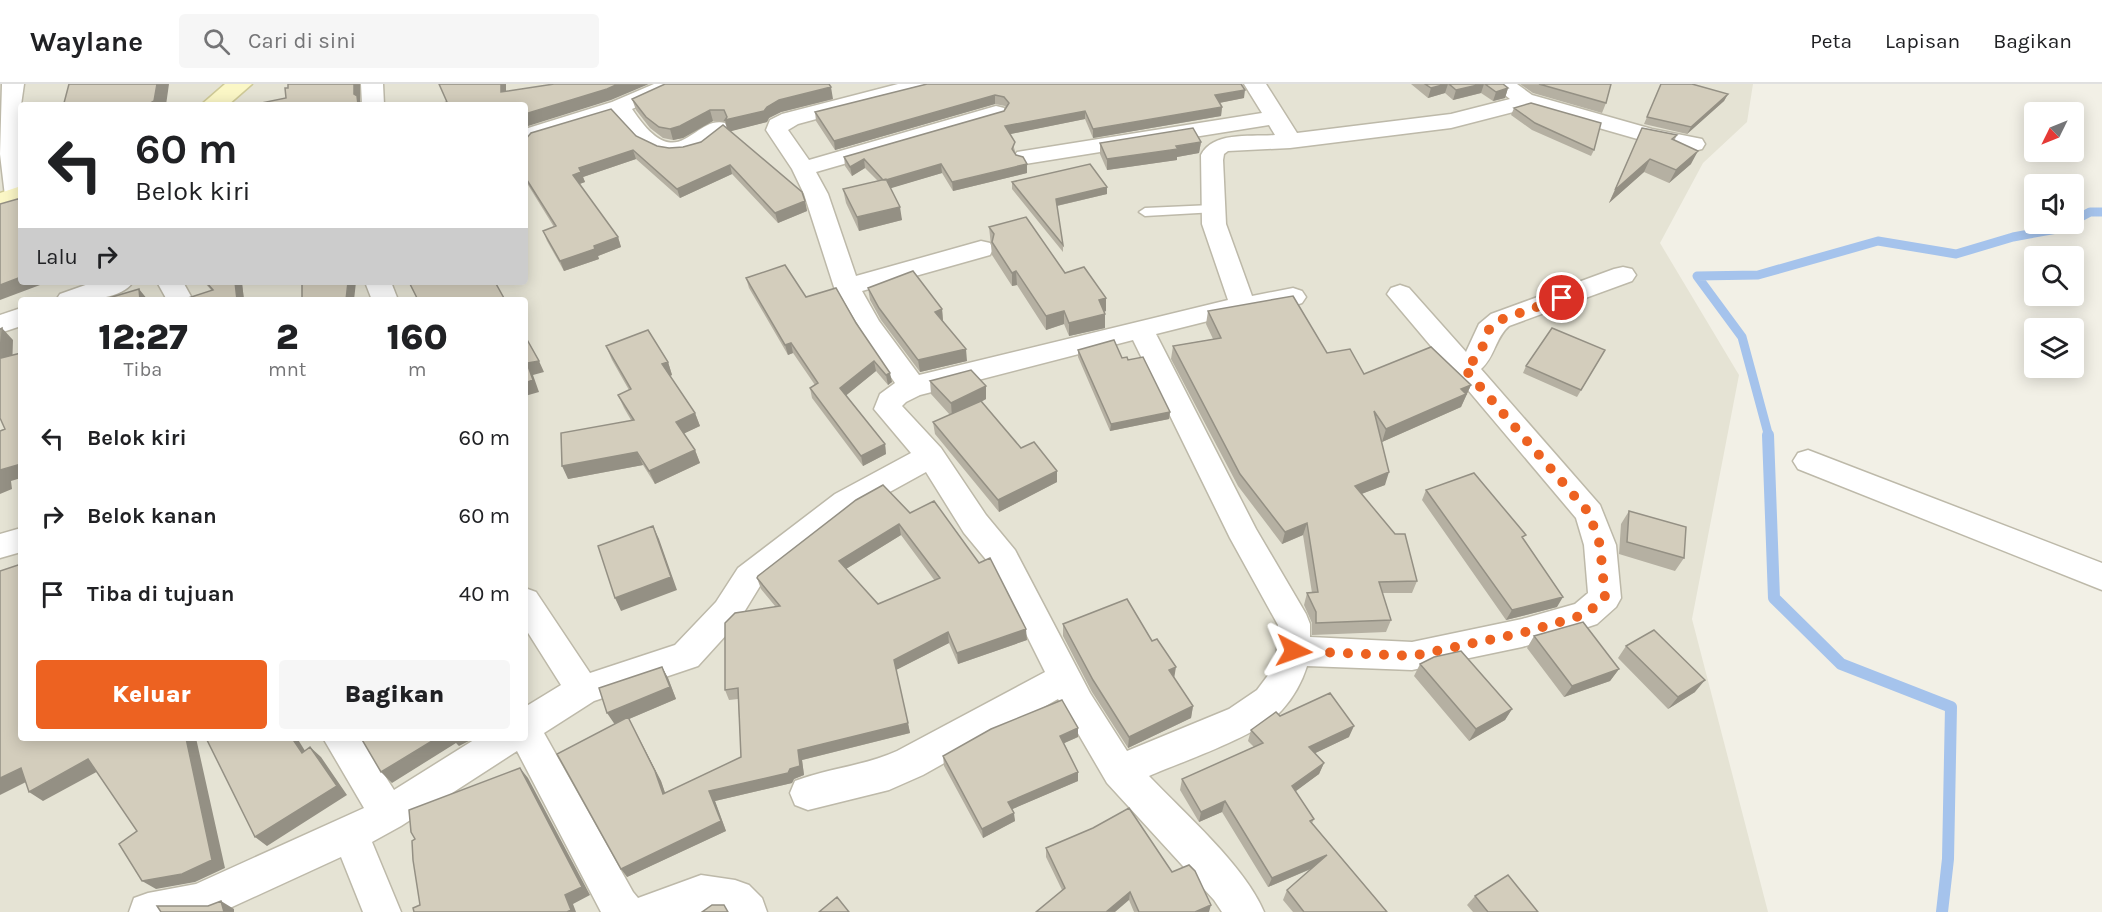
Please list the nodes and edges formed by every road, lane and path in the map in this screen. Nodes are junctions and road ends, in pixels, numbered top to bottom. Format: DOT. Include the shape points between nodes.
graph roads {
  1 [pos="13,84"];
  2 [pos="240,84"];
  3 [pos="372,84"];
  4 [pos="672,84"];
  5 [pos="923,84"];
  6 [pos="1255,84"];
  7 [pos="1502,84"];
  8 [pos="1522,99"];
  9 [pos="217,102"];
  10 [pos="373,102"];
  11 [pos="620,107"];
  12 [pos="996,113"];
  13 [pos="1275,117"];
  14 [pos="717,128"];
  15 [pos="528,135"];
  16 [pos="1290,141"];
  17 [pos="1694,144"];
  18 [pos="1025,157"];
  19 [pos="803,169"];
  20 [pos="13,197"];
  21 [pos="1212,209"];
  22 [pos="1145,212"];
  23 [pos="981,249"];
  24 [pos="1623,275"];
  25 [pos="112,285"];
  26 [pos="847,287"];
  27 [pos="1400,294"];
  28 [pos="78,297"];
  29 [pos="1293,297"];
  30 [pos="1242,304"];
  31 [pos="18,318"];
  32 [pos="0,324"];
  33 [pos="1140,330"];
  34 [pos="1464,368"];
  35 [pos="912,387"];
  36 [pos="931,456"];
  37 [pos="1808,461"];
  38 [pos="18,541"];
  39 [pos="0,546"];
  40 [pos="2102,577"];
  41 [pos="528,607"];
  42 [pos="1294,651"];
  43 [pos="1065,678"];
  44 [pos="583,690"];
  45 [pos="528,724"];
  46 [pos="528,737"];
  47 [pos="343,741"];
  48 [pos="502,741"];
  49 [pos="1120,771"];
  50 [pos="808,793"];
  51 [pos="388,814"];
  52 [pos="350,834"];
  53 [pos="148,912"];
  54 [pos="382,912"];
  55 [pos="625,912"];
  56 [pos="650,912"];
  57 [pos="748,912"];
  58 [pos="1245,912"];
  1 -- 20 [label="street"];
  2 -- 9 [label="street"];
  3 -- 10 [label="street"];
  4 -- 11 [label="street"];
  5 -- 19 [label="street" via="778,125 778,133"];
  6 -- 13 [label="street"];
  7 -- 8 [label="street"];
  8 -- 16 [label="street" via="1516,106 1450,121"];
  8 -- 17 [label="street"];
  11 -- 14 [label="street" via="630,125 656,146 693,146"];
  11 -- 15 [label="street"];
  12 -- 19 [label="street"];
  13 -- 16 [label="street"];
  13 -- 18 [label="street"];
  16 -- 21 [label="street" via="1213,150"];
  19 -- 26 [label="street" via="816,194"];
  21 -- 22 [label="lane"];
  21 -- 30 [label="street" via="1215,232"];
  23 -- 26 [label="street"];
  24 -- 34 [label="street" via="1500,320 1488,330 1479,356"];
  25 -- 28 [label="street"];
  26 -- 35 [label="street"];
  27 -- 34 [label="street"];
  29 -- 30 [label="street"];
  30 -- 33 [label="street"];
  31 -- 32 [label="street"];
  33 -- 35 [label="street"];
  33 -- 42 [label="street" via="1219,489 1294,624"];
  34 -- 42 [label="street" via="1589,513 1600,545 1605,598 1586,614 1567,620 1412,656"];
  35 -- 36 [label="street" via="891,399 888,409"];
  36 -- 43 [label="street" via="975,524 1004,559"];
  36 -- 44 [label="street" via="846,502 749,577 727,612 686,656"];
  37 -- 40 [label="street"];
  38 -- 39 [label="street"];
  41 -- 44 [label="street"];
  42 -- 49 [label="street" via="1287,676 1269,701 1241,720"];
  43 -- 49 [label="street"];
  43 -- 50 [label="street" via="910,763 876,778"];
  44 -- 45 [label="street"];
  46 -- 55 [label="street"];
  47 -- 51 [label="street"];
  48 -- 51 [label="street"];
  49 -- 58 [label="street" via="1228,887"];
  51 -- 52 [label="street"];
  52 -- 53 [label="street" via="197,903"];
  52 -- 54 [label="street"];
  56 -- 57 [label="street" via="701,894 735,899"];
}
